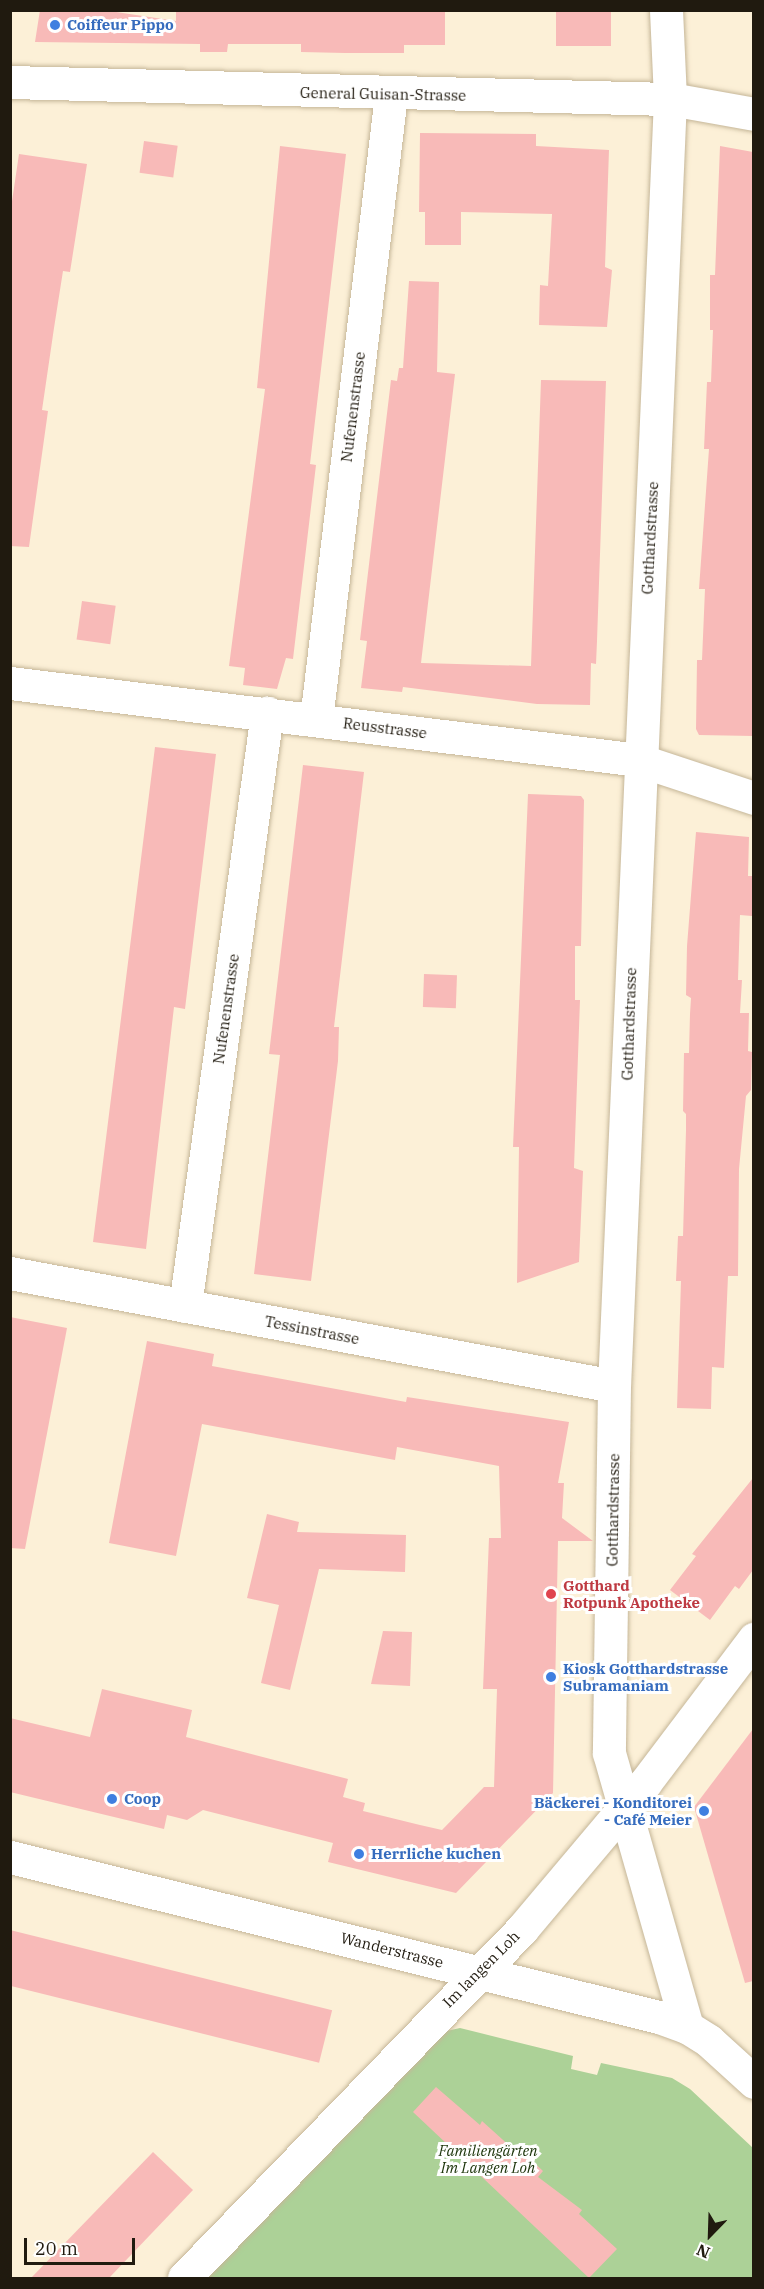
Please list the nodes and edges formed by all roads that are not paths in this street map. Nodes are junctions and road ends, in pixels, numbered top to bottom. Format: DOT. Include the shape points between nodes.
graph roads {
  1 [pos="666,10"];
  2 [pos="10,82"];
  3 [pos="391,95"];
  4 [pos="670,99"];
  5 [pos="753,114"];
  6 [pos="10,683"];
  7 [pos="267,713"];
  8 [pos="316,720"];
  9 [pos="639,759"];
  10 [pos="753,798"];
  11 [pos="10,1273"];
  12 [pos="185,1306"];
  13 [pos="614,1386"];
  14 [pos="753,1639"];
  15 [pos="624,1808"];
  16 [pos="10,1857"];
  17 [pos="479,1972"];
  18 [pos="687,2027"];
  19 [pos="753,2082"];
  20 [pos="184,2278"];
  1 -- 4 [label="street, Gotthardstrasse"];
  2 -- 3 [label="street, General Guisan-Strasse"];
  3 -- 4 [label="street, General Guisan-Strasse"];
  3 -- 8 [label="street, Nufenenstrasse"];
  4 -- 5 [label="street, General Guisan-Strasse"];
  4 -- 9 [label="street, Gotthardstrasse"];
  6 -- 7 [label="street, Reusstrasse"];
  7 -- 8 [label="street, Reusstrasse"];
  7 -- 12 [label="street, Nufenenstrasse"];
  8 -- 9 [label="street, Reusstrasse"];
  9 -- 10 [label="street, Reusstrasse"];
  9 -- 13 [label="street, Gotthardstrasse"];
  11 -- 12 [label="street, Tessinstrasse"];
  12 -- 13 [label="street, Tessinstrasse"];
  13 -- 15 [label="street, Gotthardstrasse" via="609,1753"];
  14 -- 15 [label="street, Im langen Loh"];
  15 -- 17 [label="street, Im langen Loh" via="522,1929"];
  15 -- 18 [label="street, Gotthardstrasse"];
  16 -- 17 [label="street, Wanderstrasse"];
  17 -- 18 [label="street, Wanderstrasse"];
  17 -- 20 [label="street, Im langen Loh"];
  18 -- 19 [label="street, Wanderstrasse" via="709,2041"];
}
